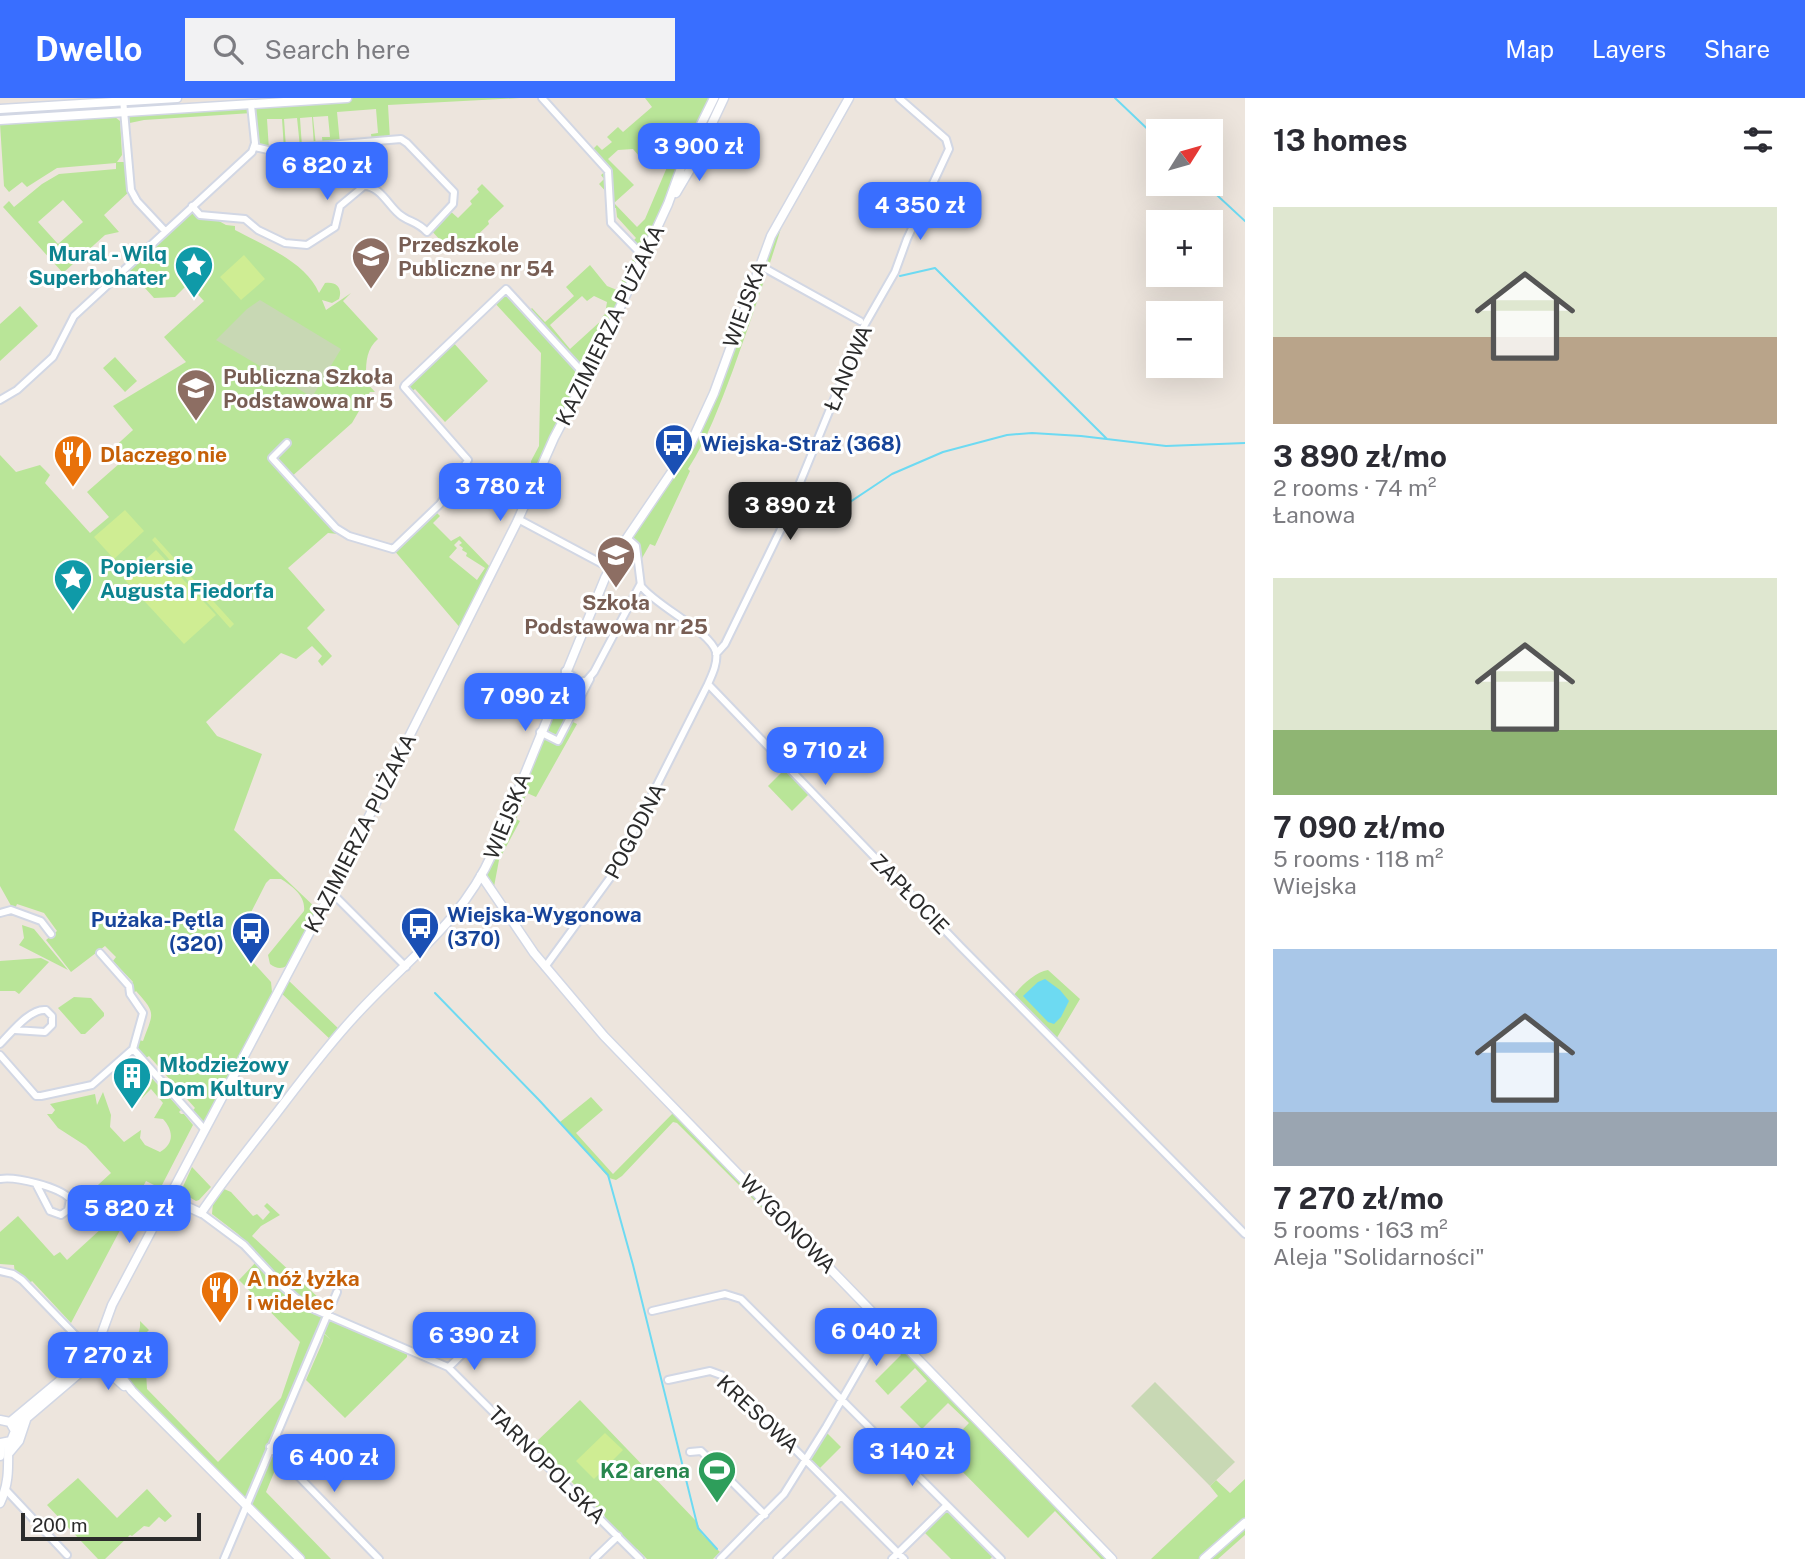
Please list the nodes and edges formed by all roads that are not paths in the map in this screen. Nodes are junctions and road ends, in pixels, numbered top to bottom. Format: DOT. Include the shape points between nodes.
graph roads {
  1 [pos="177,98"];
  2 [pos="348,98"];
  3 [pos="849,98"];
  4 [pos="899,98"];
  5 [pos="545,99"];
  6 [pos="718,99"];
  7 [pos="123,100"];
  8 [pos="251,105"];
  9 [pos="0,109"];
  10 [pos="124,112"];
  11 [pos="0,120"];
  12 [pos="255,147"];
  13 [pos="668,204"];
  14 [pos="192,206"];
  15 [pos="165,231"];
  16 [pos="643,257"];
  17 [pos="760,265"];
  18 [pos="860,321"];
  19 [pos="586,376"];
  20 [pos="0,400"];
  21 [pos="287,443"];
  22 [pos="518,519"];
  23 [pos="627,538"];
  24 [pos="610,568"];
  25 [pos="640,585"];
  26 [pos="716,654"];
  27 [pos="565,671"];
  28 [pos="594,672"];
  29 [pos="577,683"];
  30 [pos="708,684"];
  31 [pos="557,690"];
  32 [pos="574,690"];
  33 [pos="578,703"];
  34 [pos="540,733"];
  35 [pos="481,876"];
  36 [pos="331,892"];
  37 [pos="0,913"];
  38 [pos="51,934"];
  39 [pos="100,953"];
  40 [pos="406,967"];
  41 [pos="545,967"];
  42 [pos="15,1030"];
  43 [pos="0,1044"];
  44 [pos="133,1049"];
  45 [pos="0,1055"];
  46 [pos="205,1130"];
  47 [pos="0,1179"];
  48 [pos="36,1184"];
  49 [pos="171,1199"];
  50 [pos="201,1213"];
  51 [pos="1245,1234"];
  52 [pos="0,1271"];
  53 [pos="337,1292"];
  54 [pos="652,1311"];
  55 [pos="326,1315"];
  56 [pos="885,1325"];
  57 [pos="488,1329"];
  58 [pos="104,1339"];
  59 [pos="86,1348"];
  60 [pos="103,1366"];
  61 [pos="449,1367"];
  62 [pos="668,1380"];
  63 [pos="843,1399"];
  64 [pos="26,1413"];
  65 [pos="0,1415"];
  66 [pos="0,1420"];
  67 [pos="12,1425"];
  68 [pos="3,1443"];
  69 [pos="270,1447"];
  70 [pos="690,1452"];
  71 [pos="4,1455"];
  72 [pos="805,1459"];
  73 [pos="6,1490"];
  74 [pos="841,1496"];
  75 [pos="0,1503"];
  76 [pos="947,1505"];
  77 [pos="247,1506"];
  78 [pos="765,1515"];
  79 [pos="1245,1523"];
  80 [pos="618,1536"];
  81 [pos="67,1555"];
  82 [pos="901,1556"];
  83 [pos="995,1557"];
  84 [pos="224,1559"];
  85 [pos="300,1559"];
  86 [pos="379,1559"];
  87 [pos="594,1559"];
  88 [pos="640,1559"];
  89 [pos="720,1559"];
  90 [pos="777,1559"];
  91 [pos="892,1559"];
  92 [pos="1112,1559"];
  93 [pos="1202,1559"];
  1 -- 7 [label="street"];
  2 -- 8 [label="street"];
  3 -- 17 [label="street, WIEJSKA" via="772,234"];
  4 -- 26 [label="street, ŁANOWA" via="946,139 949,149 895,272 864,326 781,529"];
  5 -- 16 [label="street" via="608,171 611,223"];
  6 -- 13 [label="street, KAZIMIERZA PUŻAKA" via="692,166"];
  6 -- 13 [label="street, KAZIMIERZA PUŻAKA" via="705,115"];
  7 -- 9 [label="street"];
  7 -- 10 [label="street"];
  8 -- 10 [label="street"];
  8 -- 12 [label="street"];
  10 -- 11 [label="street"];
  10 -- 15 [label="street" via="131,190"];
  12 -- 14 [label="street"];
  12 -- 14 [label="street" via="269,150 401,139 454,192 453,204 427,232 400,216 375,188 364,186 340,206 337,225 307,245 281,242 248,220 200,215"];
  13 -- 16 [label="street, KAZIMIERZA PUŻAKA"];
  14 -- 15 [label="street"];
  15 -- 20 [label="street" via="71,319 53,358"];
  16 -- 19 [label="street, KAZIMIERZA PUŻAKA"];
  17 -- 18 [label="street"];
  17 -- 23 [label="street, WIEJSKA" via="699,427"];
  19 -- 21 [label="street" via="506,289 404,387 468,460 440,504 393,549 336,528 272,458"];
  19 -- 22 [label="street, KAZIMIERZA PUŻAKA"];
  22 -- 24 [label="street"];
  22 -- 36 [label="street, KAZIMIERZA PUŻAKA"];
  23 -- 24 [label="street, WIEJSKA"];
  23 -- 25 [label="street" via="636,546"];
  24 -- 27 [label="street, WIEJSKA"];
  25 -- 26 [label="street" via="706,638"];
  25 -- 28 [label="street"];
  26 -- 30 [label="street"];
  27 -- 29 [label="street"];
  27 -- 31 [label="street, WIEJSKA"];
  28 -- 29 [label="street"];
  28 -- 33 [label="street"];
  29 -- 32 [label="street"];
  30 -- 41 [label="street, POGODNA" via="610,878"];
  30 -- 51 [label="street, ZAPŁOCIE"];
  31 -- 32 [label="street"];
  31 -- 34 [label="street, WIEJSKA"];
  32 -- 33 [label="street"];
  33 -- 34 [label="street" via="558,741"];
  34 -- 35 [label="street, WIEJSKA"];
  35 -- 40 [label="street, WIEJSKA" via="441,931"];
  35 -- 41 [label="street, WYGONOWA"];
  36 -- 40 [label="street"];
  36 -- 46 [label="street, KAZIMIERZA PUŻAKA"];
  37 -- 38 [label="street" via="11,910 41,921"];
  39 -- 44 [label="street" via="142,1009"];
  40 -- 50 [label="street, WIEJSKA" via="332,1041"];
  41 -- 56 [label="street, WYGONOWA" via="607,1039"];
  42 -- 42 [label="street" via="45,1032 52,1025 52,1016 38,1010"];
  42 -- 43 [label="street"];
  44 -- 45 [label="street" via="92,1085 41,1096 36,1096"];
  44 -- 46 [label="street"];
  46 -- 49 [label="street, KAZIMIERZA PUŻAKA"];
  47 -- 48 [label="street"];
  48 -- 48 [label="street" via="50,1211 61,1215 68,1210 67,1195"];
  49 -- 50 [label="street, TARNOPOLSKA"];
  49 -- 58 [label="street, KAZIMIERZA PUŻAKA" via="113,1305"];
  50 -- 55 [label="street, TARNOPOLSKA" via="244,1245 292,1296"];
  52 -- 59 [label="street" via="17,1276"];
  53 -- 55 [label="street"];
  54 -- 63 [label="street" via="724,1294 736,1296"];
  55 -- 61 [label="street, TARNOPOLSKA"];
  55 -- 69 [label="street"];
  56 -- 63 [label="street"];
  56 -- 92 [label="street, WYGONOWA"];
  57 -- 61 [label="street"];
  58 -- 59 [label="street"];
  58 -- 60 [label="street" via="115,1350"];
  59 -- 60 [label="street"];
  59 -- 64 [label="street"];
  60 -- 64 [label="street" via="82,1371"];
  60 -- 77 [label="street"];
  61 -- 80 [label="street, TARNOPOLSKA"];
  62 -- 72 [label="street, KRESOWA" via="710,1371 721,1375"];
  63 -- 72 [label="street"];
  63 -- 76 [label="street"];
  64 -- 65 [label="street"];
  64 -- 67 [label="street"];
  64 -- 71 [label="street" via="19,1441"];
  66 -- 67 [label="street"];
  67 -- 68 [label="street" via="13,1438"];
  68 -- 71 [label="street"];
  69 -- 77 [label="street"];
  69 -- 86 [label="street"];
  70 -- 78 [label="street" via="701,1451"];
  71 -- 73 [label="street"];
  72 -- 74 [label="street"];
  72 -- 78 [label="street"];
  73 -- 75 [label="street"];
  73 -- 81 [label="street"];
  74 -- 82 [label="street"];
  74 -- 90 [label="street"];
  76 -- 82 [label="street"];
  76 -- 83 [label="street"];
  77 -- 84 [label="street"];
  77 -- 85 [label="street"];
  78 -- 89 [label="street"];
  79 -- 93 [label="street"];
  80 -- 87 [label="street"];
  80 -- 88 [label="street, TARNOPOLSKA"];
  82 -- 91 [label="street"];
}
